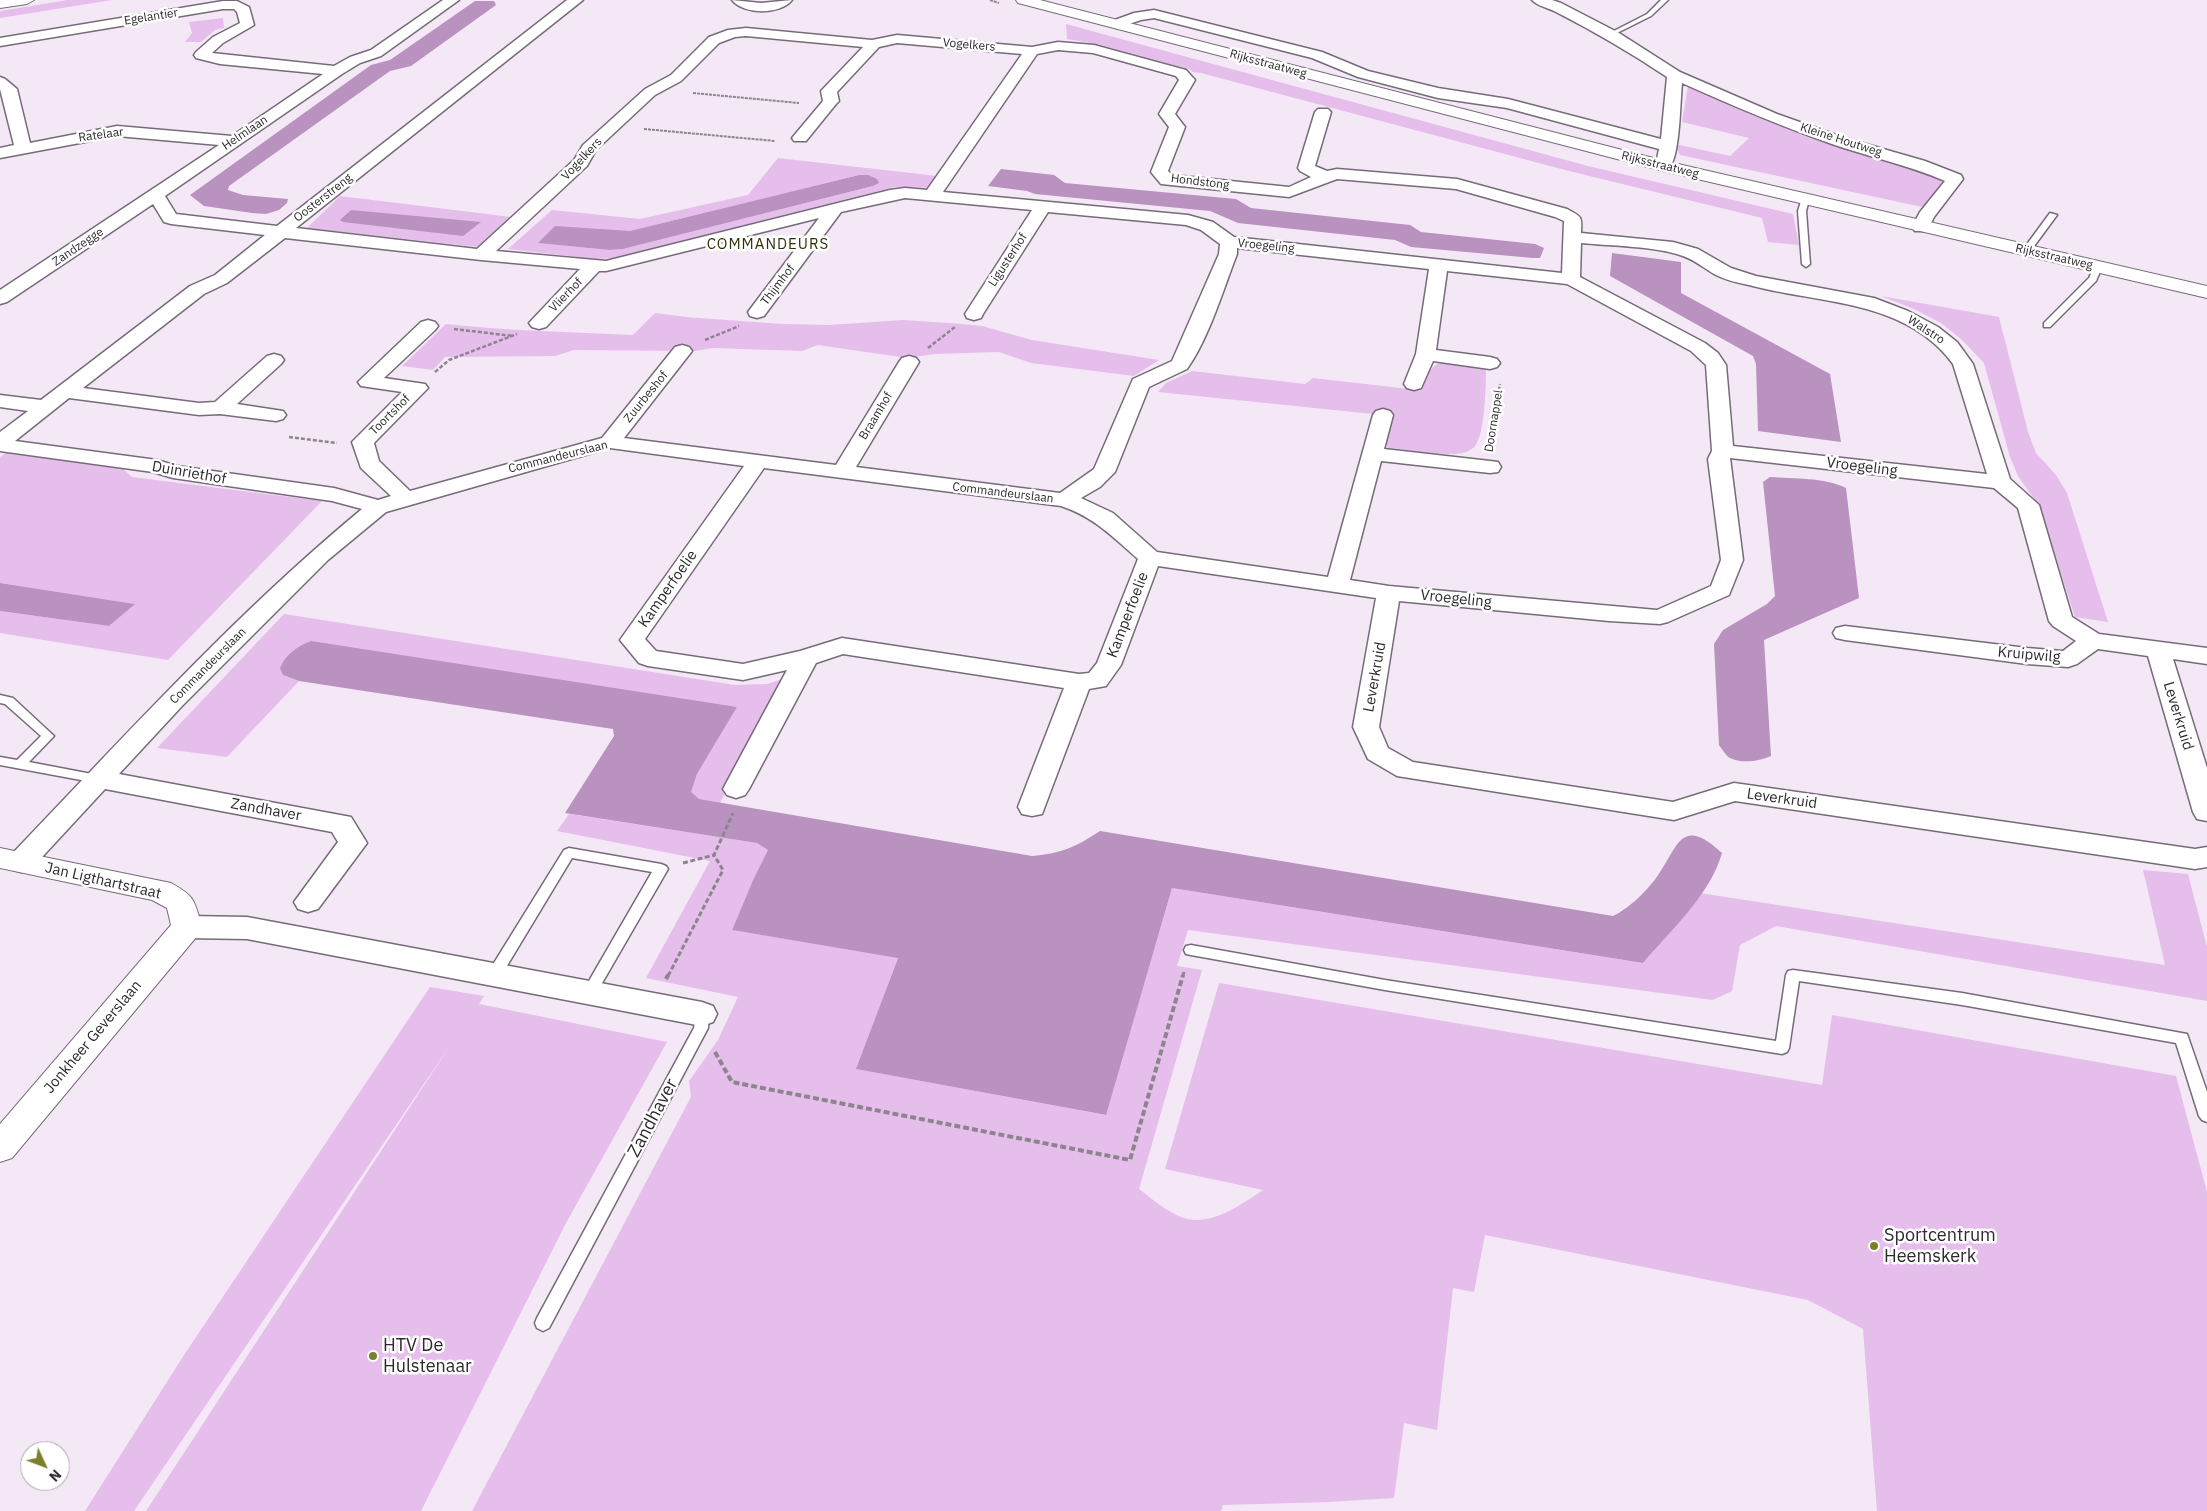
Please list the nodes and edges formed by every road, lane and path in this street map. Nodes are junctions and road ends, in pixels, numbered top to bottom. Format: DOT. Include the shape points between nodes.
graph roads {
  1 [pos="27,0"];
  2 [pos="452,0"];
  3 [pos="576,0"];
  4 [pos="740,0"];
  5 [pos="784,0"];
  6 [pos="1023,0"];
  7 [pos="1665,0"];
  8 [pos="1544,1"];
  9 [pos="0,4"];
  10 [pos="753,6"];
  11 [pos="1117,24"];
  12 [pos="733,33"];
  13 [pos="1610,34"];
  14 [pos="0,42"];
  15 [pos="874,44"];
  16 [pos="1032,51"];
  17 [pos="337,71"];
  18 [pos="1675,75"];
  19 [pos="0,82"];
  20 [pos="656,90"];
  21 [pos="827,105"];
  22 [pos="1323,112"];
  23 [pos="614,126"];
  24 [pos="800,138"];
  25 [pos="234,140"];
  26 [pos="776,141"];
  27 [pos="1668,146"];
  28 [pos="23,148"];
  29 [pos="0,153"];
  30 [pos="1663,166"];
  31 [pos="1324,176"];
  32 [pos="933,194"];
  33 [pos="156,195"];
  34 [pos="1805,200"];
  35 [pos="1043,206"];
  36 [pos="834,210"];
  37 [pos="2053,215"];
  38 [pos="1921,227"];
  39 [pos="280,232"];
  40 [pos="1573,237"];
  41 [pos="1229,242"];
  42 [pos="2026,251"];
  43 [pos="481,255"];
  44 [pos="1806,264"];
  45 [pos="1439,265"];
  46 [pos="593,266"];
  47 [pos="2098,267"];
  48 [pos="1571,279"];
  49 [pos="2207,292"];
  50 [pos="0,298"];
  51 [pos="757,312"];
  52 [pos="974,314"];
  53 [pos="539,323"];
  54 [pos="2048,325"];
  55 [pos="428,326"];
  56 [pos="513,336"];
  57 [pos="682,351"];
  58 [pos="1426,354"];
  59 [pos="274,360"];
  60 [pos="909,362"];
  61 [pos="1490,363"];
  62 [pos="1414,384"];
  63 [pos="418,388"];
  64 [pos="67,392"];
  65 [pos="0,401"];
  66 [pos="47,407"];
  67 [pos="220,408"];
  68 [pos="276,415"];
  69 [pos="1383,415"];
  70 [pos="289,436"];
  71 [pos="609,442"];
  72 [pos="0,443"];
  73 [pos="365,448"];
  74 [pos="1723,451"];
  75 [pos="1373,454"];
  76 [pos="758,461"];
  77 [pos="1490,467"];
  78 [pos="843,471"];
  79 [pos="2000,482"];
  80 [pos="406,499"];
  81 [pos="1064,500"];
  82 [pos="378,507"];
  83 [pos="1150,558"];
  84 [pos="1337,585"];
  85 [pos="1390,593"];
  86 [pos="1846,633"];
  87 [pos="2093,641"];
  88 [pos="2158,649"];
  89 [pos="2207,656"];
  90 [pos="806,658"];
  91 [pos="1079,682"];
  92 [pos="0,699"];
  93 [pos="0,761"];
  94 [pos="19,765"];
  95 [pos="97,779"];
  96 [pos="735,801"];
  97 [pos="1032,808"];
  98 [pos="2207,812"];
  99 [pos="714,855"];
  100 [pos="2207,856"];
  101 [pos="11,860"];
  102 [pos="660,869"];
  103 [pos="308,902"];
  104 [pos="187,926"];
  105 [pos="1191,950"];
  106 [pos="494,975"];
  107 [pos="589,993"];
  108 [pos="652,1004"];
  109 [pos="702,1021"];
  110 [pos="2207,1116"];
  111 [pos="0,1148"];
  112 [pos="543,1323"];
  1 -- 9 [label="main road"];
  2 -- 17 [label="street, Helmlaan" via="376,53"];
  3 -- 39 [label="street, Oosterstreng"];
  4 -- 10 [label="street"];
  5 -- 10 [label="street" via="769,6"];
  6 -- 11 [label="main road, Rijksstraatweg"];
  7 -- 13 [label="lane" via="1649,15"];
  8 -- 13 [label="street, Kleine Houtweg"];
  10 -- 12 [label="street" via="736,18"];
  11 -- 27 [label="street, Rijksstraatweg" via="1154,14 1317,55 1373,76 1438,93 1508,104"];
  11 -- 30 [label="main road, Rijksstraatweg"];
  12 -- 15 [label="street, Vogelkers"];
  12 -- 20 [label="street, Vogelkers" via="714,40 676,78"];
  13 -- 18 [label="street, Kleine Houtweg"];
  14 -- 17 [label="street, Egelantier" via="237,5 244,10 247,25 218,40 201,55 220,60"];
  15 -- 16 [label="street, Vogelkers" via="897,39"];
  15 -- 21 [label="street" via="829,91 831,101"];
  16 -- 31 [label="street, Hondstong" via="1058,46 1094,49 1181,73 1186,80 1167,114 1177,127 1158,172 1167,180 1290,192"];
  16 -- 32 [label="street"];
  17 -- 25 [label="street, Helmlaan"];
  18 -- 27 [label="street"];
  18 -- 38 [label="street, Kleine Houtweg" via="1771,117 1919,164 1955,179"];
  19 -- 28 [label="street" via="9,89"];
  20 -- 21 [label="path"];
  20 -- 23 [label="street, Vogelkers"];
  21 -- 24 [label="street"];
  22 -- 31 [label="street" via="1306,168"];
  23 -- 26 [label="path"];
  23 -- 43 [label="street, Vogelkers" via="589,148 581,163"];
  25 -- 28 [label="street, Ratelaar" via="126,131"];
  25 -- 33 [label="street, Helmlaan"];
  27 -- 30 [label="street"];
  28 -- 29 [label="street, Ratelaar"];
  30 -- 34 [label="main road, Rijksstraatweg"];
  31 -- 40 [label="street, Hondstong" via="1338,174 1457,184 1561,213 1573,219"];
  32 -- 35 [label="street"];
  32 -- 36 [label="street" via="890,194"];
  33 -- 39 [label="street" via="170,218"];
  33 -- 50 [label="street, Zandzegge"];
  34 -- 38 [label="main road, Rijksstraatweg"];
  34 -- 44 [label="lane" via="1802,211"];
  35 -- 41 [label="street" via="1188,220 1207,226"];
  35 -- 52 [label="street, Ligusterhof"];
  36 -- 46 [label="street" via="644,258"];
  36 -- 51 [label="street, Thijmhof"];
  37 -- 42 [label="lane"];
  38 -- 42 [label="main road, Rijksstraatweg"];
  39 -- 43 [label="street"];
  39 -- 64 [label="street, Oosterstreng" via="221,279 197,290"];
  40 -- 48 [label="street"];
  40 -- 79 [label="street, Walstro" via="1673,247 1725,272 1753,281 1867,302 1931,331 1950,346 1963,364"];
  41 -- 45 [label="street, Vroegeling"];
  41 -- 81 [label="street, Commandeurslaan" via="1228,254 1180,365 1140,383 1104,472"];
  42 -- 47 [label="main road, Rijksstraatweg"];
  43 -- 46 [label="street"];
  45 -- 48 [label="street, Vroegeling"];
  45 -- 58 [label="street"];
  46 -- 53 [label="street, Vlierhof"];
  47 -- 49 [label="main road, Rijksstraatweg"];
  47 -- 54 [label="lane" via="2093,279"];
  48 -- 74 [label="street, Vroegeling" via="1711,357 1716,365"];
  51 -- 57 [label="path" via="744,323"];
  52 -- 60 [label="path"];
  53 -- 56 [label="path"];
  55 -- 56 [label="path"];
  55 -- 63 [label="street, Toortshof" via="368,382"];
  56 -- 63 [label="path" via="450,360"];
  57 -- 71 [label="street, Zuurbeshof"];
  58 -- 61 [label="street"];
  58 -- 62 [label="street"];
  59 -- 67 [label="street"];
  60 -- 78 [label="street, Braamhof"];
  61 -- 77 [label="path, Doornappel" via="1502,366 1488,456"];
  63 -- 73 [label="street, Toortshof" via="363,442"];
  64 -- 66 [label="street, Oosterstreng"];
  64 -- 67 [label="street" via="199,409"];
  65 -- 66 [label="street"];
  66 -- 72 [label="street, Oosterstreng"];
  67 -- 68 [label="street"];
  69 -- 75 [label="street"];
  70 -- 73 [label="path"];
  71 -- 76 [label="street, Commandeurslaan"];
  71 -- 80 [label="street, Commandeurslaan"];
  72 -- 82 [label="street, Duinriethof" via="334,495"];
  73 -- 80 [label="street, Toortshof" via="369,463"];
  74 -- 79 [label="street, Vroegeling"];
  74 -- 85 [label="street, Vroegeling" via="1719,459 1732,560 1722,590 1660,617"];
  75 -- 77 [label="street, Doornappel"];
  75 -- 84 [label="street"];
  76 -- 78 [label="street, Commandeurslaan"];
  76 -- 90 [label="street, Kamperfoelie" via="632,640 648,658 743,672"];
  78 -- 81 [label="street, Commandeurslaan"];
  79 -- 87 [label="street" via="2028,505 2062,621"];
  80 -- 82 [label="street, Commandeurslaan"];
  81 -- 83 [label="street" via="1105,518"];
  82 -- 95 [label="street, Commandeurslaan" via="320,555"];
  83 -- 84 [label="street, Vroegeling"];
  83 -- 91 [label="street, Kamperfoelie" via="1109,666 1097,680"];
  84 -- 85 [label="street, Vroegeling"];
  85 -- 100 [label="street, Leverkruid" via="1366,727 1377,753 1406,770 1674,811 1734,792 2195,860"];
  86 -- 87 [label="street, Kruipwilg" via="2026,656 2068,658"];
  87 -- 88 [label="street"];
  88 -- 89 [label="street"];
  88 -- 98 [label="street, Leverkruid"];
  90 -- 91 [label="street, Kamperfoelie" via="842,646"];
  90 -- 96 [label="street"];
  91 -- 97 [label="street"];
  92 -- 94 [label="lane" via="9,701 48,736"];
  93 -- 94 [label="lane"];
  94 -- 95 [label="lane"];
  95 -- 101 [label="street, Commandeurslaan"];
  95 -- 103 [label="street, Zandhaver" via="340,824 353,843"];
  96 -- 99 [label="path"];
  99 -- 102 [label="path"];
  99 -- 108 [label="path" via="723,870"];
  101 -- 104 [label="main road, Jan Ligthartstraat" via="160,892 180,902"];
  102 -- 106 [label="lane" via="569,853"];
  102 -- 107 [label="lane"];
  104 -- 106 [label="street" via="247,928"];
  104 -- 111 [label="main road, Jonkheer Geverslaan"];
  105 -- 109 [label="path" via="1130,1160 732,1082"];
  105 -- 110 [label="lane" via="1782,1048 1793,974 1962,999 2182,1038"];
  106 -- 107 [label="street"];
  107 -- 108 [label="street"];
  108 -- 109 [label="street"];
  109 -- 112 [label="lane, Zandhaver"];
}
